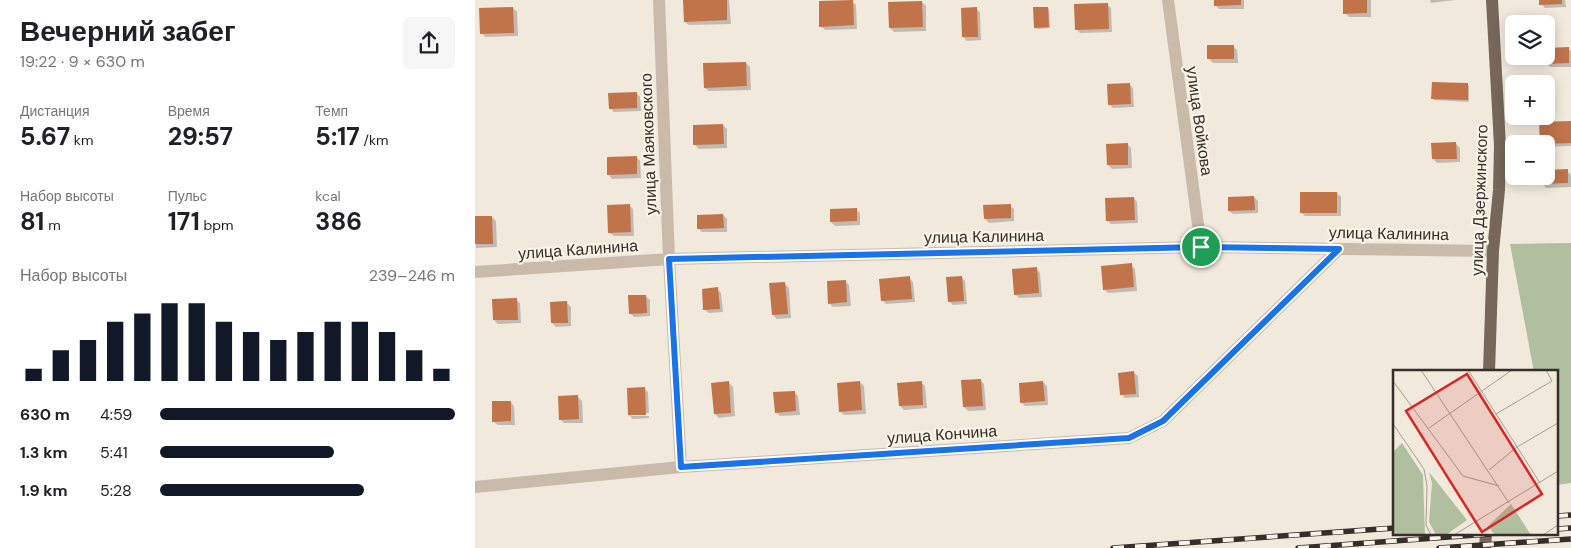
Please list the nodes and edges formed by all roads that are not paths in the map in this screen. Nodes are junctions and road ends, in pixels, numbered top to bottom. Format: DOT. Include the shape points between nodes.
graph roads {
  1 [pos="659,0"];
  2 [pos="1167,0"];
  3 [pos="1492,0"];
  4 [pos="1201,247"];
  5 [pos="1339,249"];
  6 [pos="1493,251"];
  7 [pos="669,259"];
  8 [pos="475,272"];
  9 [pos="1489,370"];
  10 [pos="681,467"];
  11 [pos="475,487"];
  1 -- 7 [label="street, улица Маяковского"];
  2 -- 4 [label="street, улица Войкова"];
  3 -- 6 [label="main road, улица Дзержинского" via="1500,146"];
  4 -- 5 [label="street, улица Калинина"];
  4 -- 7 [label="street, улица Калинина"];
  5 -- 6 [label="street, улица Калинина"];
  5 -- 10 [label="street, улица Кончина" via="1163,421 1129,438"];
  6 -- 9 [label="main road, улица Дзержинского"];
  7 -- 8 [label="street, улица Калинина"];
  7 -- 10 [label="street, улица Маяковского"];
  10 -- 11 [label="street, улица Кончина"];
}
